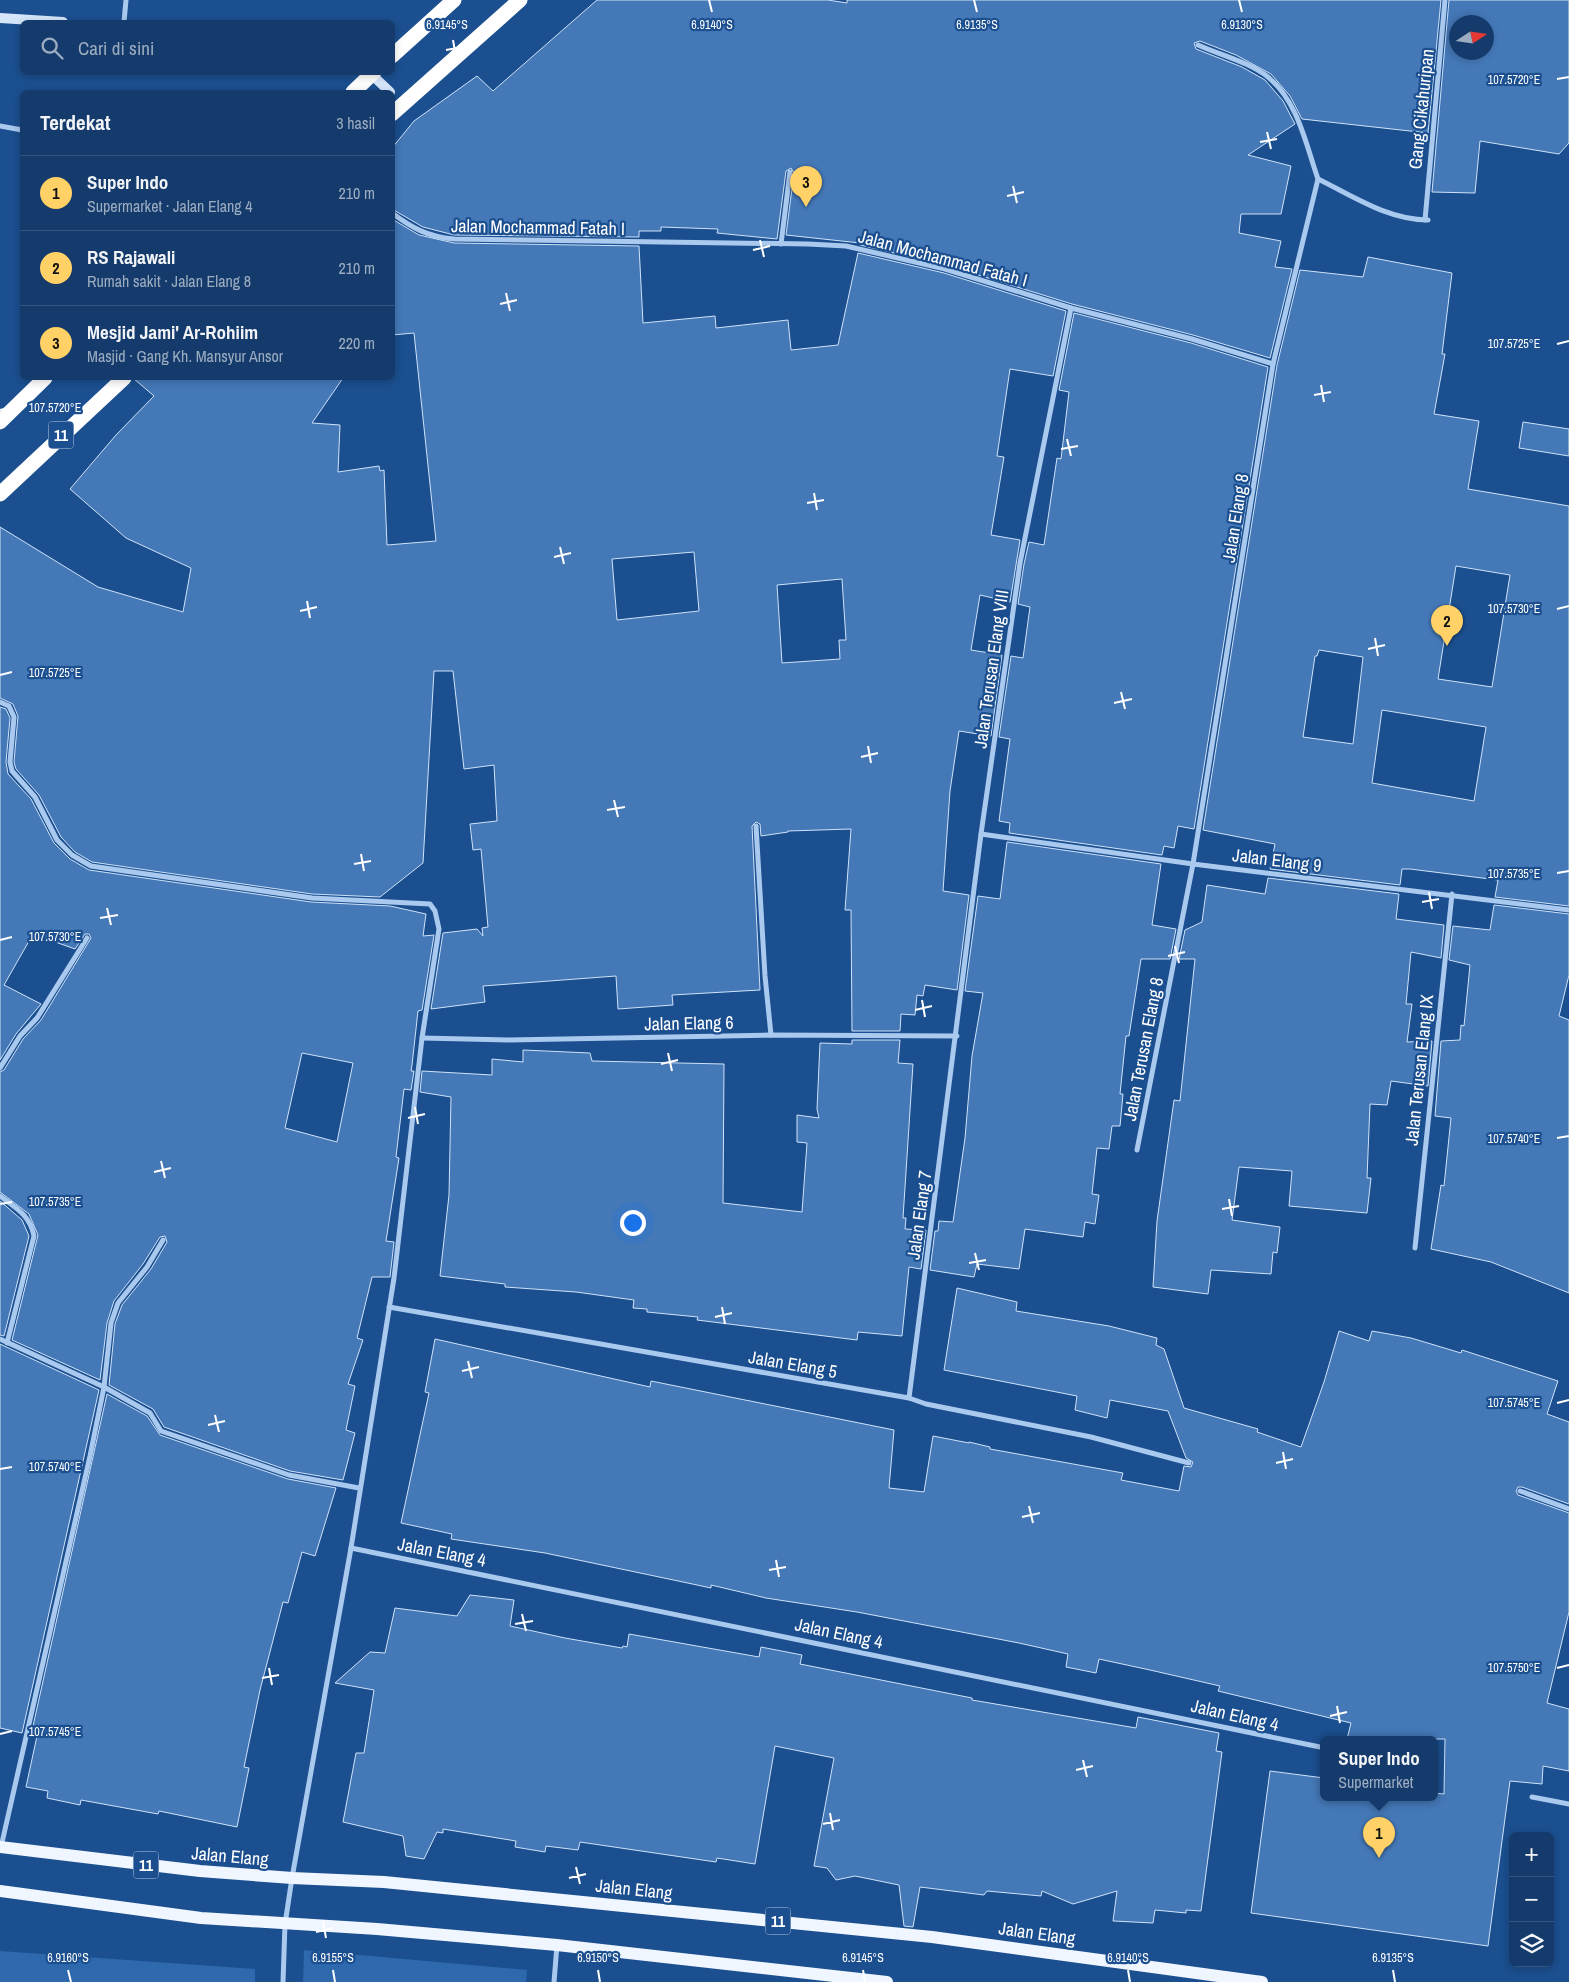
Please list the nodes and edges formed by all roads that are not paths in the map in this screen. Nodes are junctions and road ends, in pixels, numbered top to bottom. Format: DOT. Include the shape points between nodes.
graph roads {
  1 [pos="126,0"];
  2 [pos="454,0"];
  3 [pos="520,0"];
  4 [pos="1445,0"];
  5 [pos="0,18"];
  6 [pos="32,20"];
  7 [pos="124,20"];
  8 [pos="1198,45"];
  9 [pos="395,53"];
  10 [pos="370,75"];
  11 [pos="374,75"];
  12 [pos="355,90"];
  13 [pos="388,90"];
  14 [pos="396,105"];
  15 [pos="0,126"];
  16 [pos="20,130"];
  17 [pos="790,172"];
  18 [pos="1318,179"];
  19 [pos="395,215"];
  20 [pos="780,244"];
  21 [pos="1071,308"];
  22 [pos="1273,364"];
  23 [pos="43,380"];
  24 [pos="122,380"];
  25 [pos="0,422"];
  26 [pos="0,494"];
  27 [pos="0,702"];
  28 [pos="756,826"];
  29 [pos="981,834"];
  30 [pos="1193,864"];
  31 [pos="1452,894"];
  32 [pos="1569,910"];
  33 [pos="87,938"];
  34 [pos="771,1035"];
  35 [pos="957,1036"];
  36 [pos="422,1038"];
  37 [pos="0,1068"];
  38 [pos="1137,1150"];
  39 [pos="0,1196"];
  40 [pos="163,1240"];
  41 [pos="1415,1248"];
  42 [pos="389,1307"];
  43 [pos="0,1339"];
  44 [pos="7,1343"];
  45 [pos="104,1387"];
  46 [pos="909,1398"];
  47 [pos="1189,1463"];
  48 [pos="359,1488"];
  49 [pos="1520,1491"];
  50 [pos="1569,1509"];
  51 [pos="351,1548"];
  52 [pos="1320,1747"];
  53 [pos="1532,1797"];
  54 [pos="1569,1804"];
  55 [pos="0,1847"];
  56 [pos="292,1878"];
  57 [pos="0,1891"];
  58 [pos="285,1924"];
  59 [pos="557,1946"];
  60 [pos="283,1982"];
  61 [pos="554,1982"];
  62 [pos="887,1982"];
  63 [pos="1262,1982"];
  1 -- 7 [label="street"];
  2 -- 9 [label="highway"];
  3 -- 14 [label="highway"];
  4 -- 18 [label="street, Gang Cikahuripan" via="1426,220 1398,217"];
  5 -- 6 [label="main road"];
  8 -- 18 [label="street" via="1267,76 1283,93 1298,118"];
  10 -- 12 [label="highway"];
  11 -- 13 [label="main road"];
  15 -- 16 [label="street"];
  17 -- 20 [label="street"];
  18 -- 22 [label="street, Jalan Elang 8"];
  19 -- 20 [label="street, Jalan Mochammad Fatah I" via="414,229 454,240"];
  20 -- 21 [label="street, Jalan Mochammad Fatah I" via="846,246 945,269"];
  21 -- 22 [label="street, Jalan Mochammad Fatah I"];
  21 -- 29 [label="street, Jalan Terusan Elang VIII" via="1020,563"];
  22 -- 30 [label="street, Jalan Elang 8"];
  23 -- 25 [label="highway"];
  24 -- 26 [label="highway, 11"];
  27 -- 36 [label="street" via="9,706 14,717 12,771 35,797 57,840 72,856 91,866 312,898 430,904 439,929"];
  28 -- 34 [label="street"];
  29 -- 30 [label="street, Jalan Elang 9"];
  29 -- 35 [label="street, Jalan Terusan Elang VIII"];
  30 -- 31 [label="street, Jalan Elang 9"];
  30 -- 38 [label="street, Jalan Terusan Elang 8"];
  31 -- 32 [label="street, Jalan Elang 9"];
  31 -- 41 [label="street, Jalan Terusan Elang IX"];
  33 -- 37 [label="street" via="37,1018 20,1036"];
  34 -- 35 [label="street, Jalan Elang 6"];
  34 -- 36 [label="street, Jalan Elang 6" via="509,1040"];
  35 -- 46 [label="street, Jalan Elang 7"];
  36 -- 42 [label="street"];
  39 -- 44 [label="street" via="30,1220 34,1236"];
  40 -- 45 [label="street" via="147,1267 118,1303 111,1323"];
  42 -- 46 [label="street, Jalan Elang 5"];
  42 -- 48 [label="street"];
  43 -- 44 [label="street"];
  44 -- 45 [label="street"];
  45 -- 48 [label="street" via="150,1413 161,1431 288,1474"];
  45 -- 55 [label="street"];
  46 -- 47 [label="street, Jalan Elang 5" via="1091,1437"];
  48 -- 51 [label="street"];
  49 -- 50 [label="street"];
  51 -- 52 [label="street, Jalan Elang 4"];
  51 -- 56 [label="street"];
  53 -- 54 [label="street"];
  55 -- 56 [label="main road, Jalan Elang / 11" via="200,1871"];
  56 -- 58 [label="street"];
  56 -- 63 [label="main road, Jalan Elang / 11" via="384,1882 932,1937"];
  57 -- 58 [label="main road" via="201,1918"];
  58 -- 59 [label="main road"];
  58 -- 60 [label="street"];
  59 -- 61 [label="street"];
  59 -- 62 [label="main road"];
}
